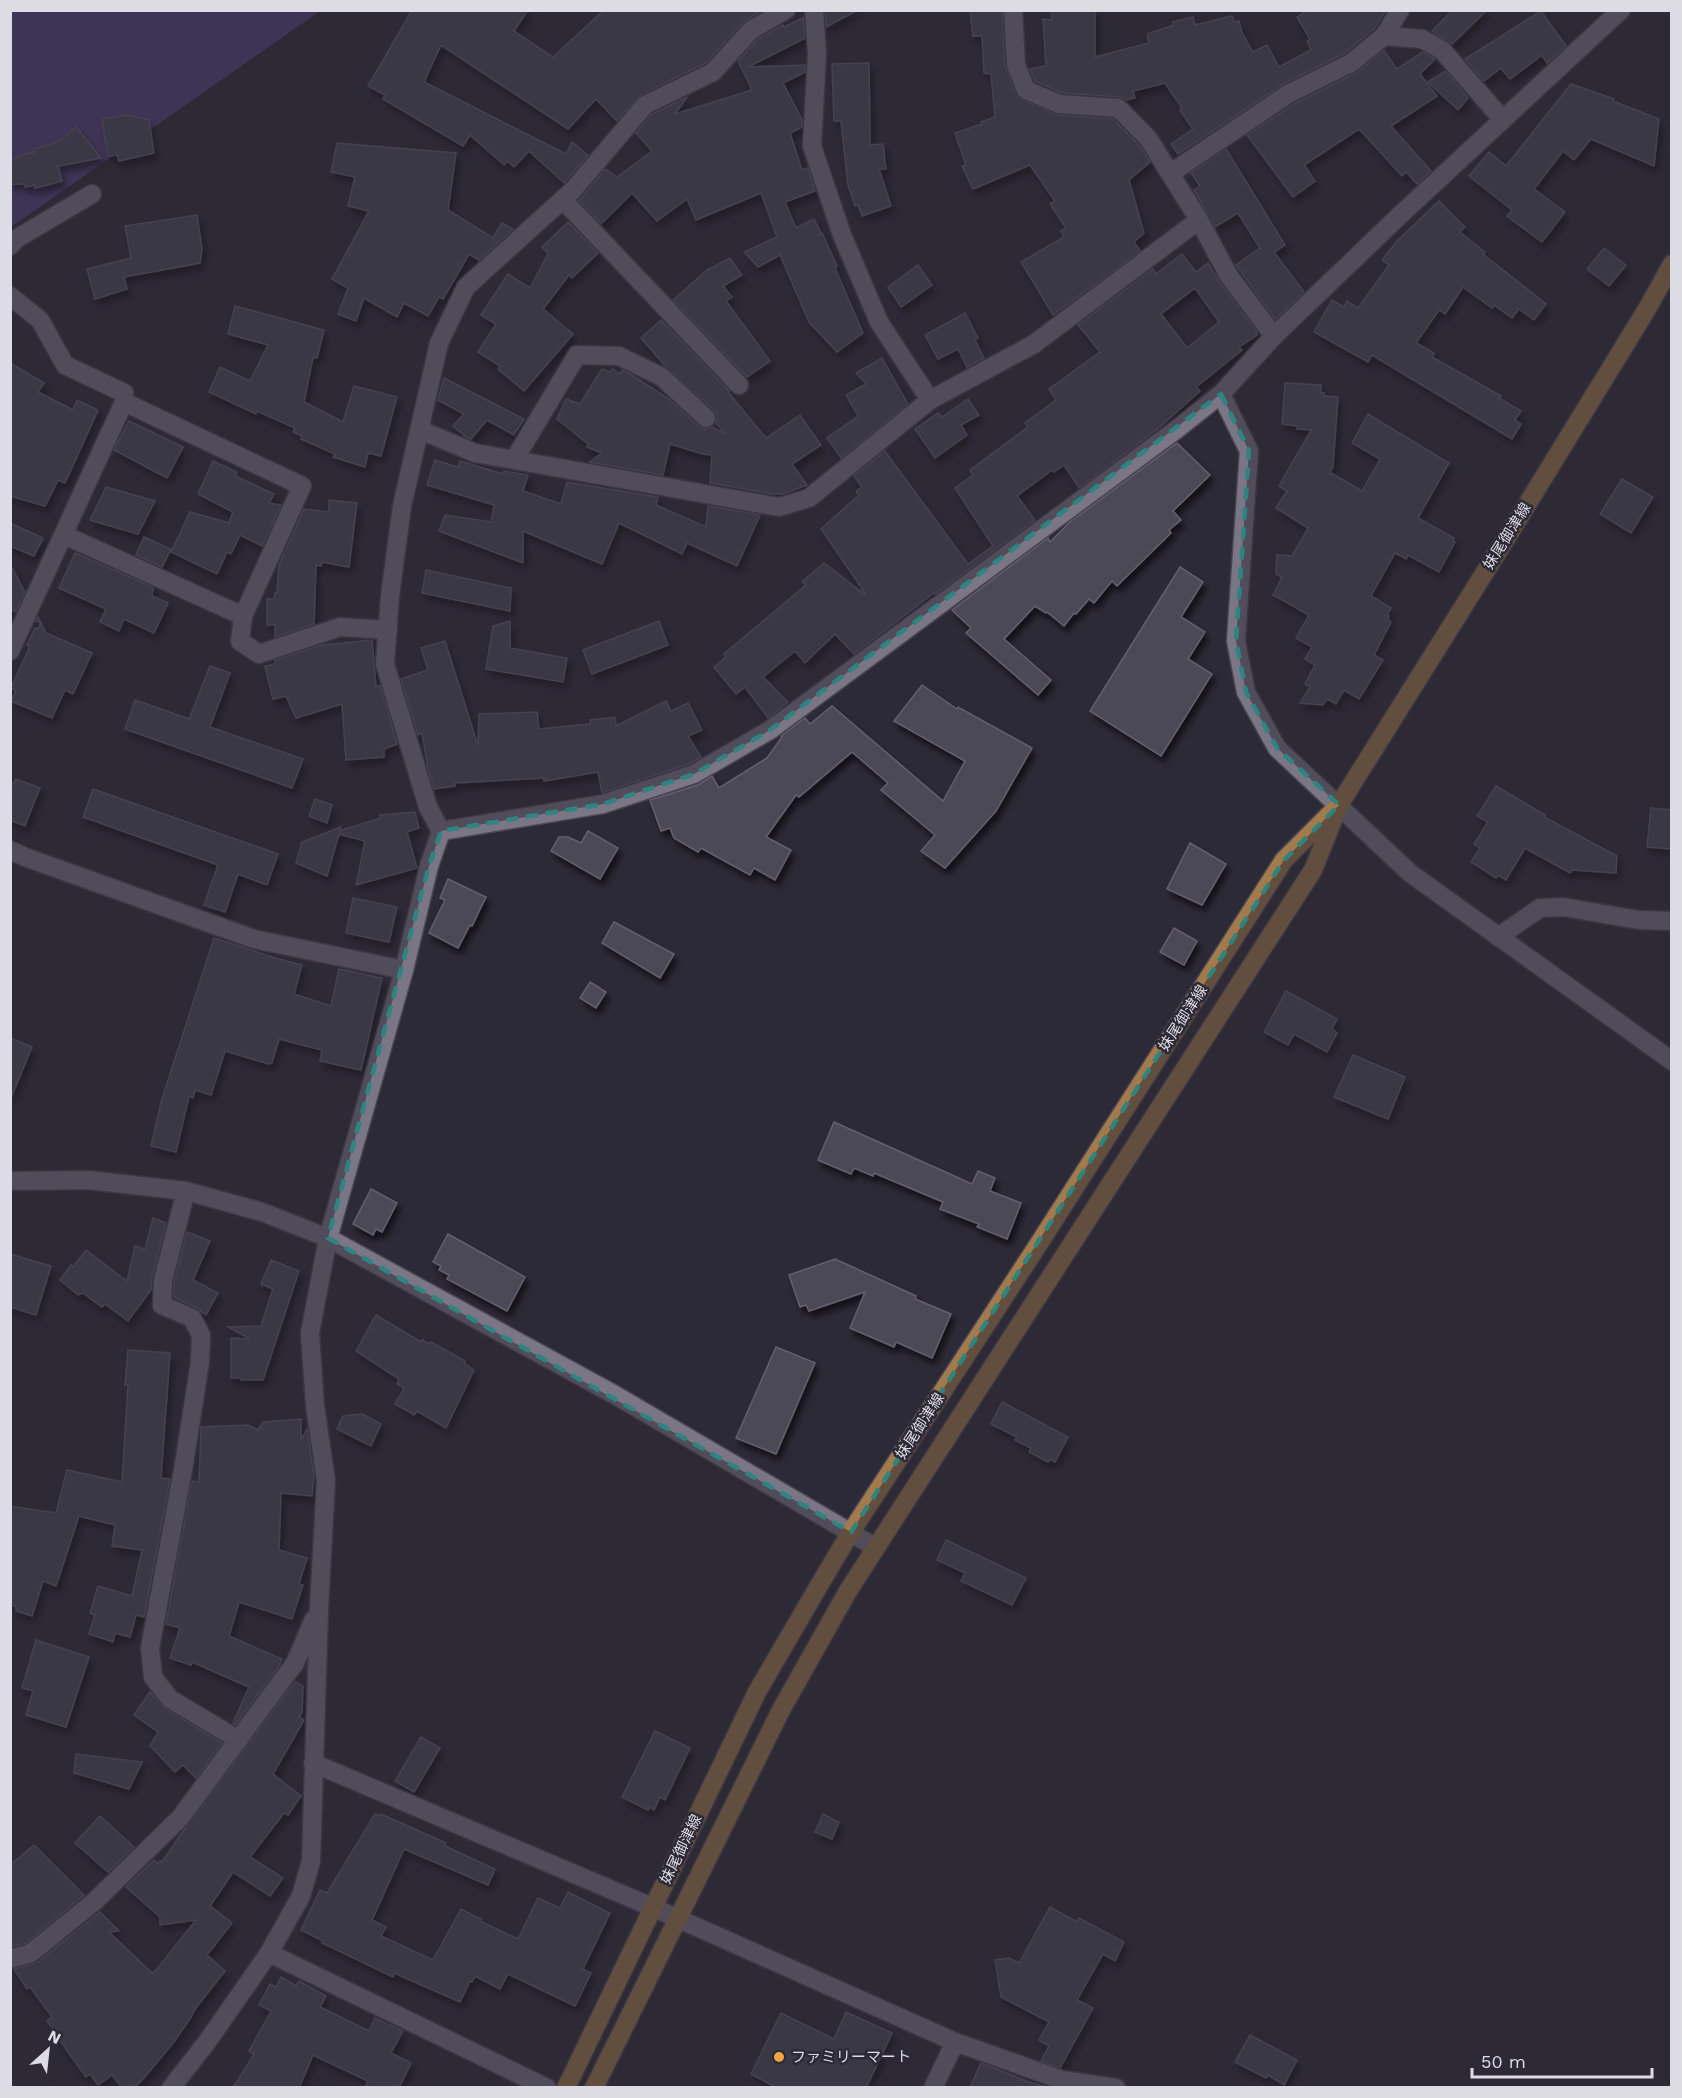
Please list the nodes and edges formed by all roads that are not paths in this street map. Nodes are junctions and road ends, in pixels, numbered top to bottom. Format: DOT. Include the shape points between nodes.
graph roads {
  1 [pos="786,10"];
  2 [pos="814,10"];
  3 [pos="1013,10"];
  4 [pos="1400,10"];
  5 [pos="1621,10"];
  6 [pos="1384,36"];
  7 [pos="1503,120"];
  8 [pos="1171,174"];
  9 [pos="92,194"];
  10 [pos="562,200"];
  11 [pos="1199,220"];
  12 [pos="10,246"];
  13 [pos="1671,264"];
  14 [pos="10,296"];
  15 [pos="1274,336"];
  16 [pos="739,385"];
  17 [pos="1221,394"];
  18 [pos="930,400"];
  19 [pos="124,402"];
  20 [pos="706,418"];
  21 [pos="420,430"];
  22 [pos="514,460"];
  23 [pos="64,535"];
  24 [pos="243,616"];
  25 [pos="388,630"];
  26 [pos="10,651"];
  27 [pos="1339,805"];
  28 [pos="441,831"];
  29 [pos="10,850"];
  30 [pos="1671,921"];
  31 [pos="1498,937"];
  32 [pos="404,970"];
  33 [pos="1671,1061"];
  34 [pos="10,1181"];
  35 [pos="186,1191"];
  36 [pos="328,1238"];
  37 [pos="851,1532"];
  38 [pos="875,1547"];
  39 [pos="319,1609"];
  40 [pos="239,1740"];
  41 [pos="313,1763"];
  42 [pos="652,1907"];
  43 [pos="677,1919"];
  44 [pos="268,1953"];
  45 [pos="10,1959"];
  46 [pos="955,2042"];
  47 [pos="171,2088"];
  48 [pos="547,2088"];
  49 [pos="566,2088"];
  50 [pos="594,2088"];
  51 [pos="933,2088"];
  52 [pos="1116,2088"];
  1 -- 10 [label="street" via="751,30 713,72 645,105"];
  2 -- 18 [label="street" via="817,54 812,146 842,235 879,322"];
  3 -- 8 [label="street" via="1016,65 1026,90 1059,104 1118,108 1148,138"];
  4 -- 6 [label="street"];
  5 -- 7 [label="street"];
  6 -- 7 [label="street" via="1422,39 1442,50"];
  6 -- 8 [label="street" via="1352,63 1288,94"];
  7 -- 15 [label="street"];
  8 -- 11 [label="street"];
  9 -- 12 [label="street"];
  10 -- 16 [label="street"];
  10 -- 21 [label="street" via="466,287 439,343"];
  11 -- 15 [label="street" via="1228,276"];
  11 -- 18 [label="street" via="1034,344"];
  13 -- 27 [label="main road, 妹尾御津線" via="1647,309"];
  14 -- 19 [label="street" via="40,320 65,365 124,393"];
  15 -- 17 [label="street"];
  17 -- 27 [label="street" via="1249,450 1236,641 1246,692 1277,748"];
  17 -- 28 [label="street" via="770,730 694,774 603,804"];
  18 -- 22 [label="street" via="808,498 779,507"];
  19 -- 23 [label="street"];
  19 -- 24 [label="street" via="302,486"];
  20 -- 22 [label="street" via="662,377 620,356 577,355"];
  21 -- 22 [label="street" via="475,453"];
  21 -- 25 [label="street" via="402,506"];
  23 -- 24 [label="street"];
  23 -- 26 [label="street"];
  24 -- 25 [label="street" via="240,641 258,654 340,627"];
  25 -- 28 [label="street" via="385,664 428,807"];
  27 -- 31 [label="street" via="1410,873"];
  27 -- 37 [label="main road, 妹尾御津線" via="1284,860"];
  27 -- 38 [label="main road, 妹尾御津線" via="1313,870"];
  28 -- 32 [label="street"];
  29 -- 32 [label="street" via="254,939"];
  30 -- 31 [label="street" via="1639,920 1563,907 1540,909"];
  31 -- 33 [label="street"];
  32 -- 36 [label="street"];
  34 -- 35 [label="street" via="88,1180"];
  35 -- 36 [label="street" via="262,1212"];
  35 -- 40 [label="street" via="163,1280 162,1305 192,1318 201,1335 200,1362 150,1648 153,1677 170,1699"];
  36 -- 37 [label="street" via="615,1395"];
  36 -- 39 [label="street" via="310,1333 326,1480"];
  37 -- 38 [label="street"];
  37 -- 42 [label="main road, 妹尾御津線" via="758,1692"];
  38 -- 43 [label="main road, 妹尾御津線" via="781,1710"];
  39 -- 40 [label="street" via="295,1664"];
  39 -- 41 [label="street"];
  40 -- 45 [label="street" via="180,1818 95,1901 31,1953"];
  41 -- 42 [label="street"];
  41 -- 44 [label="street" via="311,1860 301,1896"];
  42 -- 43 [label="street"];
  42 -- 49 [label="main road, 妹尾御津線"];
  43 -- 46 [label="street"];
  43 -- 50 [label="main road, 妹尾御津線"];
  44 -- 47 [label="street"];
  44 -- 48 [label="street"];
  46 -- 51 [label="street"];
  46 -- 52 [label="street" via="1062,2080"];
}
